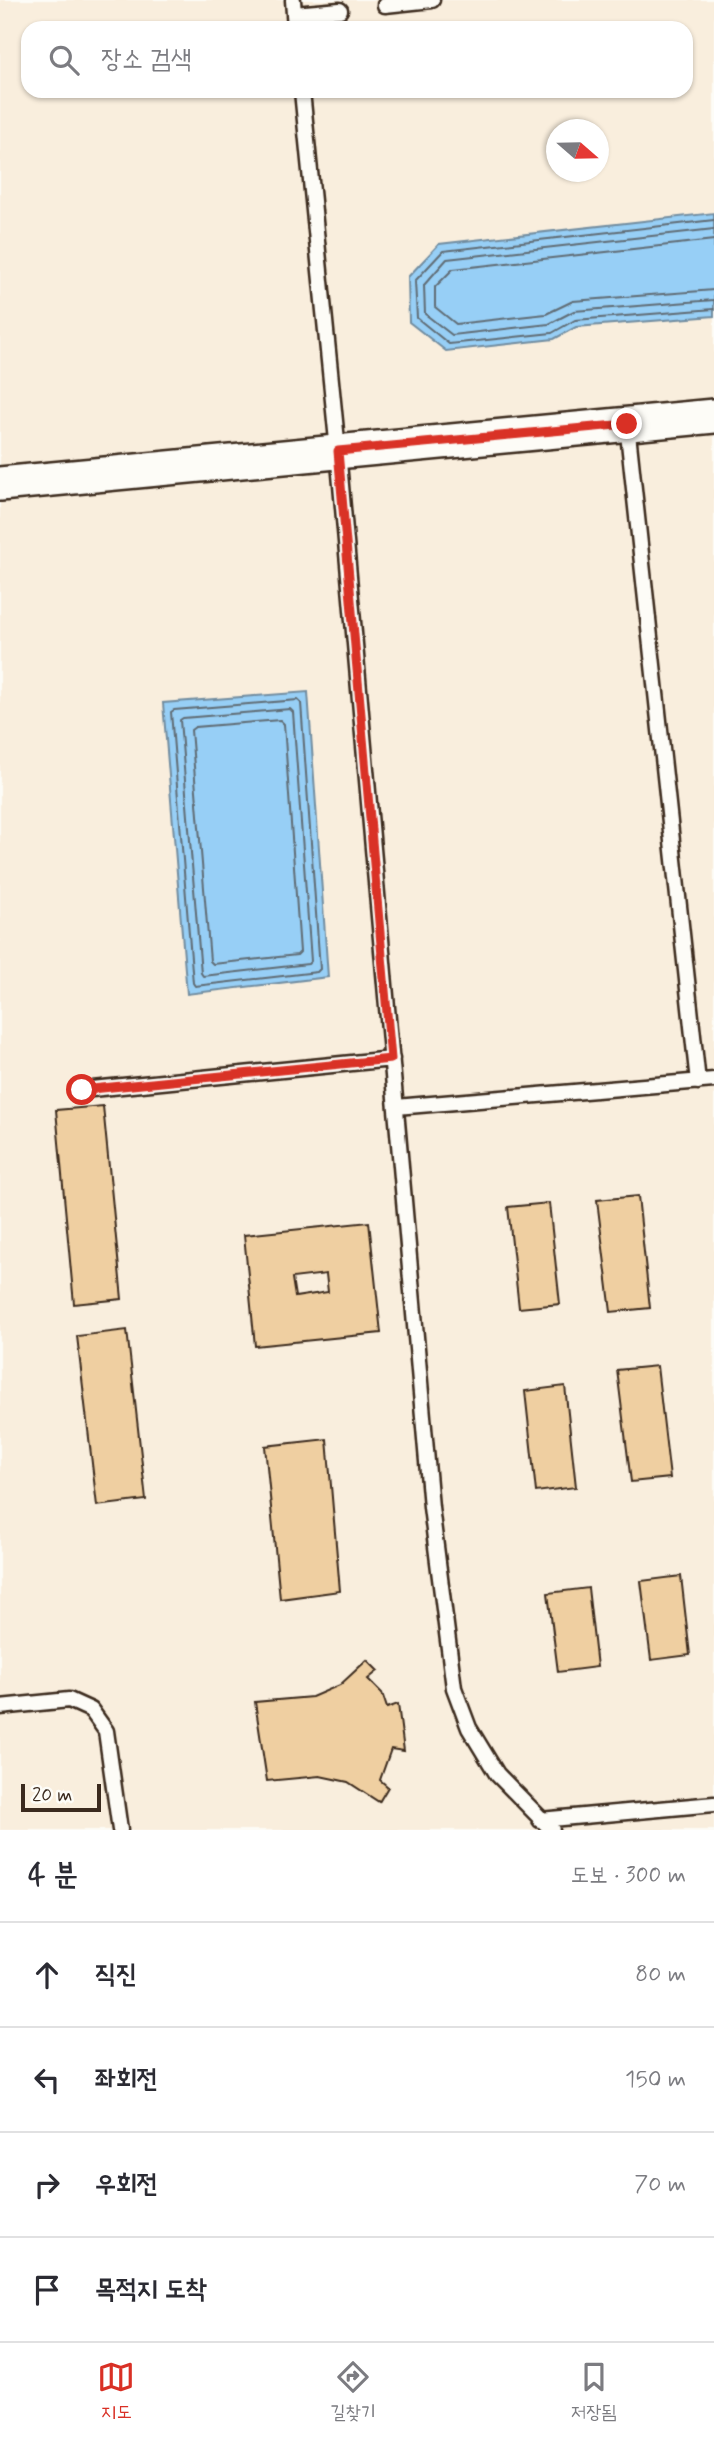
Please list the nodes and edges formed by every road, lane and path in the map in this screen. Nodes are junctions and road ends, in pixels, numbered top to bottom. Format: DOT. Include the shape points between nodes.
graph roads {
  1 [pos="432,0"];
  2 [pos="385,5"];
  3 [pos="340,10"];
  4 [pos="294,14"];
  5 [pos="303,98"];
  6 [pos="714,416"];
  7 [pos="627,424"];
  8 [pos="338,451"];
  9 [pos="0,484"];
  10 [pos="391,1059"];
  11 [pos="714,1080"];
  12 [pos="698,1082"];
  13 [pos="82,1090"];
  14 [pos="396,1107"];
  15 [pos="0,1707"];
  16 [pos="714,1804"];
  17 [pos="540,1820"];
  18 [pos="120,1830"];
  19 [pos="551,1830"];
  1 -- 2 [label="lane"];
  3 -- 4 [label="lane"];
  5 -- 8 [label="lane"];
  6 -- 7 [label="street"];
  7 -- 8 [label="street"];
  7 -- 12 [label="lane"];
  8 -- 9 [label="street"];
  8 -- 10 [label="lane"];
  10 -- 13 [label="lane"];
  10 -- 14 [label="lane"];
  11 -- 12 [label="lane"];
  12 -- 14 [label="lane"];
  14 -- 17 [label="lane" via="431,1507 454,1688 469,1728 497,1774"];
  15 -- 18 [label="lane" via="69,1700 91,1710 106,1731"];
  16 -- 17 [label="lane"];
  17 -- 19 [label="lane"];
}
